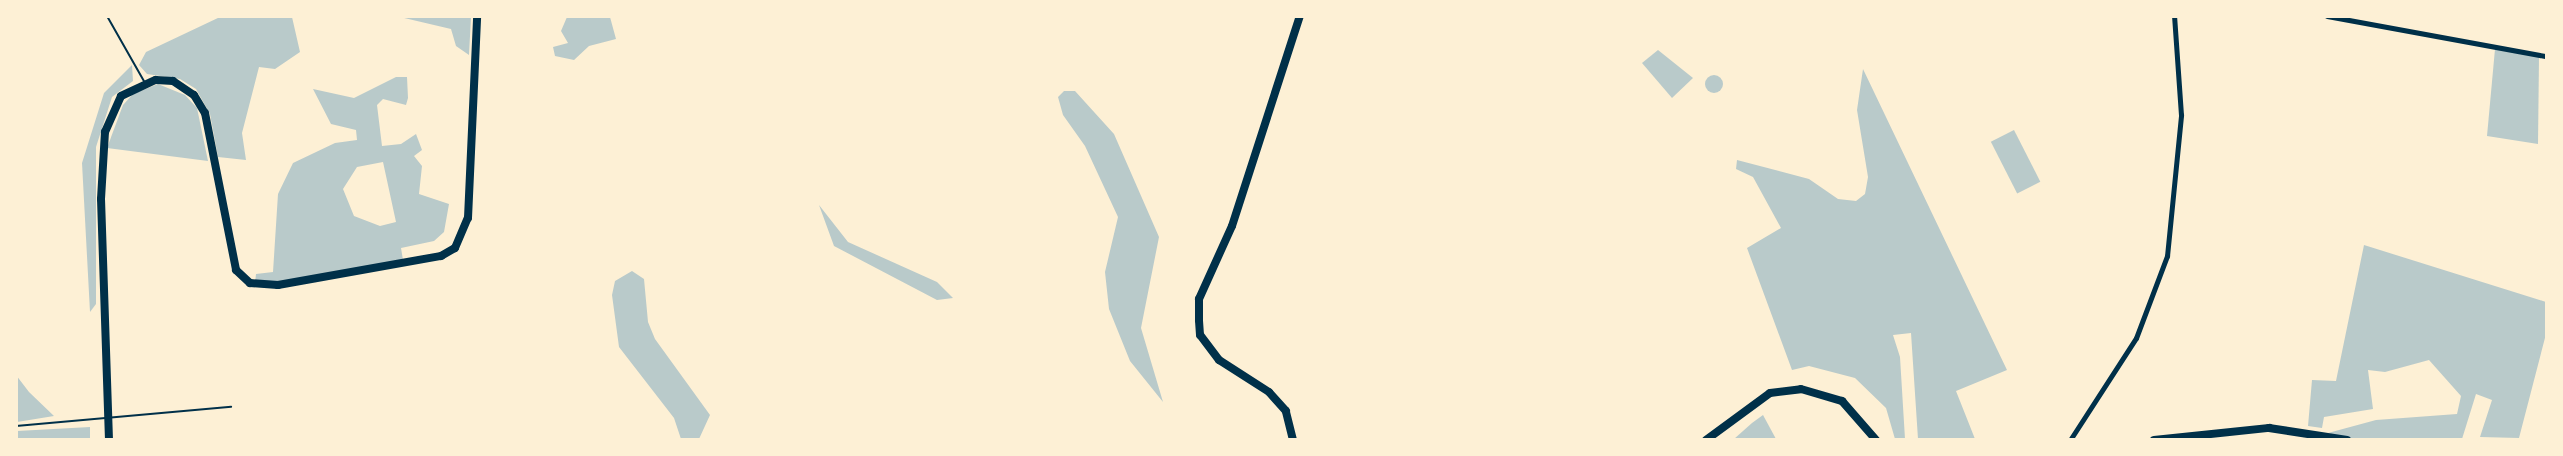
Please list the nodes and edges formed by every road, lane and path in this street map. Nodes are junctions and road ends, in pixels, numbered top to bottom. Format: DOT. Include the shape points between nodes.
graph roads {
  1 [pos="107,16"];
  2 [pos="477,16"];
  3 [pos="1300,16"];
  4 [pos="2174,16"];
  5 [pos="2326,16"];
  6 [pos="2547,56"];
  7 [pos="145,83"];
  8 [pos="231,407"];
  9 [pos="109,421"];
  10 [pos="16,426"];
  11 [pos="109,440"];
  12 [pos="1293,440"];
  13 [pos="1706,440"];
  14 [pos="1876,440"];
  15 [pos="2070,440"];
  16 [pos="2154,440"];
  17 [pos="2347,440"];
  1 -- 7 [label="lane"];
  2 -- 7 [label="main road" via="468,218 455,248 441,256 278,285 250,283 236,270 205,112 194,95 174,81"];
  3 -- 12 [label="main road" via="1232,226 1200,299 1199,320 1200,335 1219,360 1269,392 1286,411"];
  4 -- 15 [label="street" via="2181,115 2167,256 2136,338"];
  5 -- 6 [label="street"];
  7 -- 9 [label="main road" via="121,96 105,132 101,240"];
  8 -- 9 [label="lane"];
  9 -- 10 [label="lane"];
  9 -- 11 [label="main road"];
  13 -- 14 [label="main road" via="1770,393 1801,389 1842,401"];
  16 -- 17 [label="main road" via="2269,428"];
}
